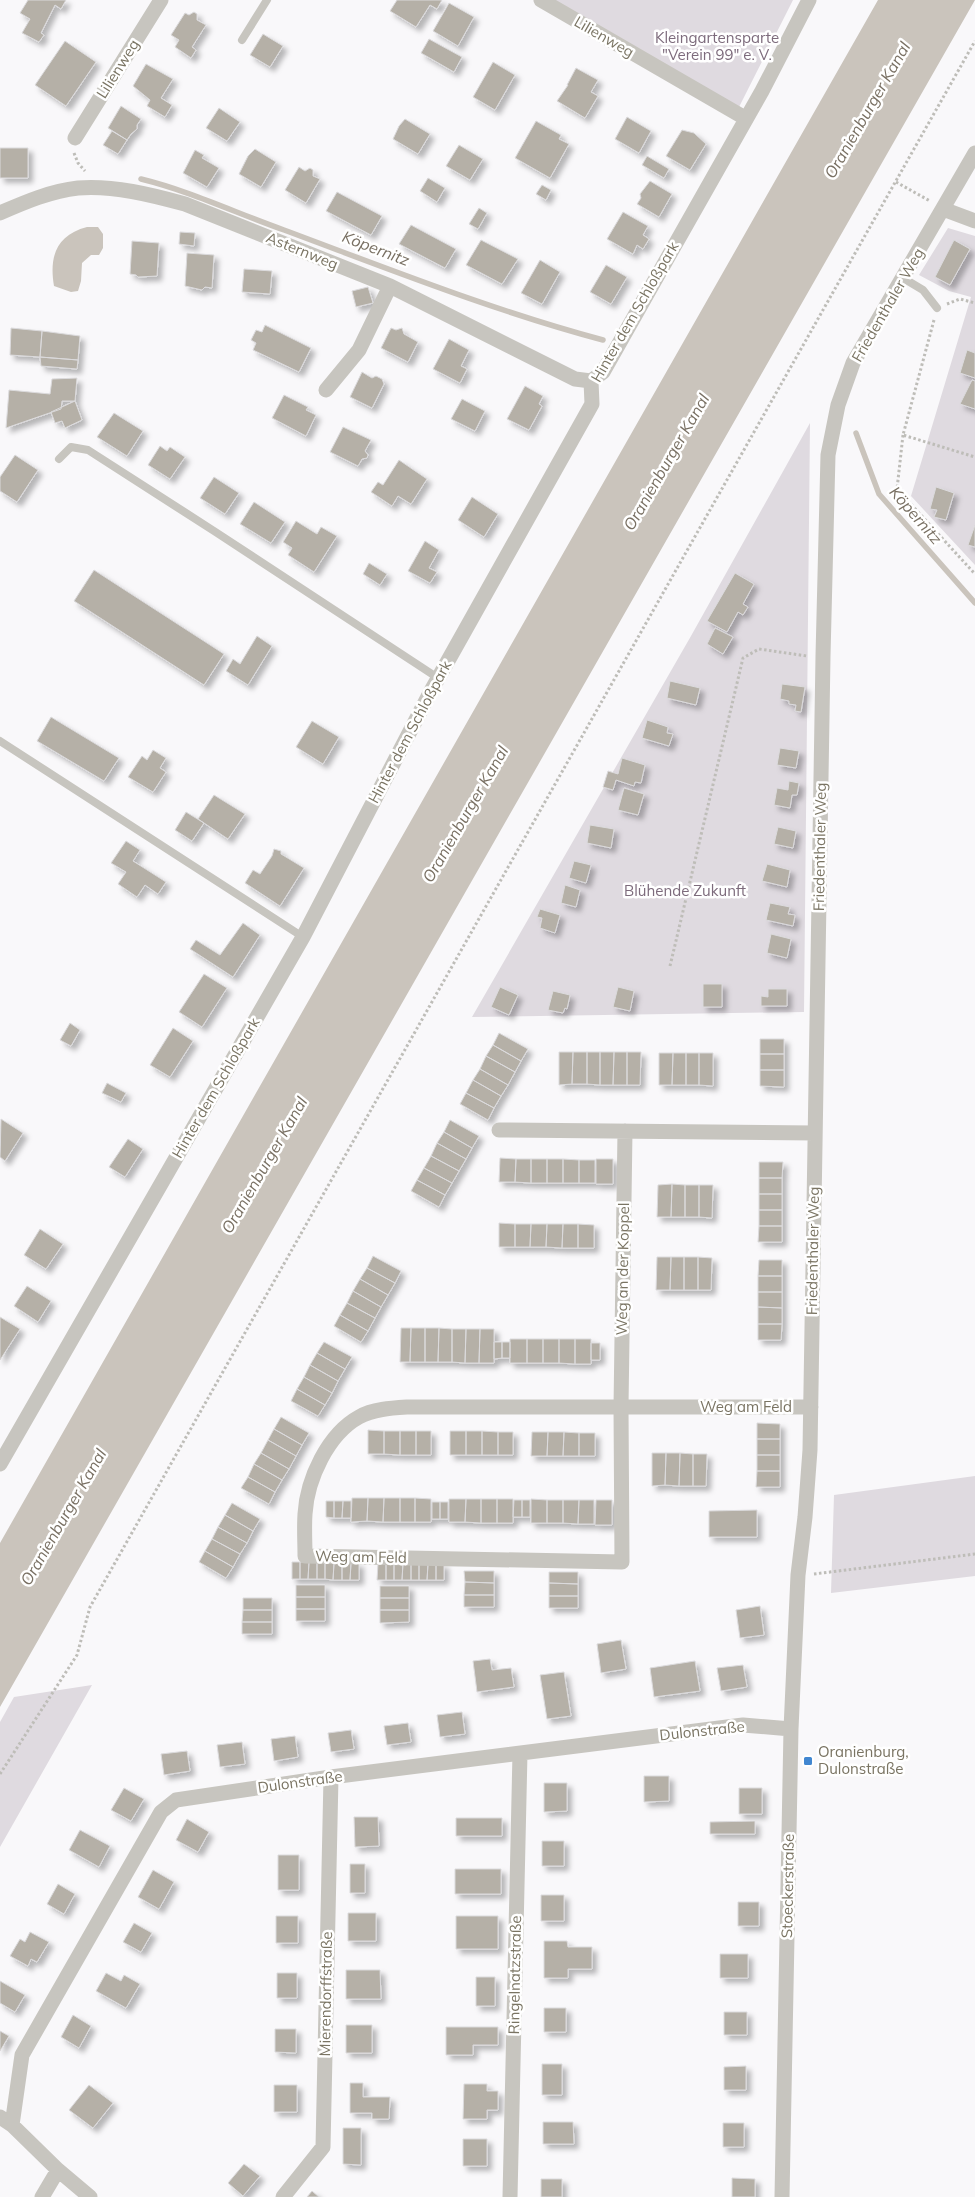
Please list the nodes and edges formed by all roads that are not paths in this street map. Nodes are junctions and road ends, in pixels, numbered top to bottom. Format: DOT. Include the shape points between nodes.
graph roads {
  1 [pos="161,0"];
  2 [pos="267,0"];
  3 [pos="541,0"];
  4 [pos="808,0"];
  5 [pos="242,40"];
  6 [pos="745,118"];
  7 [pos="75,138"];
  8 [pos="975,154"];
  9 [pos="943,208"];
  10 [pos="0,213"];
  11 [pos="975,221"];
  12 [pos="903,278"];
  13 [pos="390,286"];
  14 [pos="937,308"];
  15 [pos="591,381"];
  16 [pos="326,390"];
  17 [pos="59,459"];
  18 [pos="438,678"];
  19 [pos="0,741"];
  20 [pos="303,937"];
  21 [pos="499,1130"];
  22 [pos="625,1131"];
  23 [pos="815,1133"];
  24 [pos="621,1407"];
  25 [pos="811,1407"];
  26 [pos="0,1464"];
  27 [pos="798,1576"];
  28 [pos="791,1729"];
  29 [pos="520,1753"];
  30 [pos="330,1777"];
  31 [pos="6,2121"];
  32 [pos="58,2170"];
  33 [pos="42,2197"];
  34 [pos="90,2197"];
  35 [pos="283,2197"];
  36 [pos="510,2197"];
  37 [pos="782,2197"];
  1 -- 7 [label="street, Lilienweg"];
  2 -- 5 [label="lane"];
  3 -- 6 [label="street, Lilienweg"];
  4 -- 6 [label="street, Hinter dem Schloßpark" via="762,92"];
  6 -- 15 [label="street, Hinter dem Schloßpark" via="603,372"];
  8 -- 9 [label="street, Friedenthaler Weg"];
  9 -- 11 [label="street"];
  9 -- 12 [label="street, Friedenthaler Weg"];
  10 -- 13 [label="street, Asternweg" via="55,192 78,188 155,196 185,204"];
  12 -- 14 [label="lane" via="923,290"];
  12 -- 23 [label="street, Friedenthaler Weg" via="853,363 838,405 828,454"];
  13 -- 15 [label="street, Asternweg" via="574,379"];
  13 -- 16 [label="street" via="359,350"];
  15 -- 18 [label="street, Hinter dem Schloßpark" via="592,404"];
  17 -- 18 [label="lane" via="71,446 88,450"];
  18 -- 20 [label="street, Hinter dem Schloßpark"];
  19 -- 20 [label="lane"];
  20 -- 26 [label="street, Hinter dem Schloßpark"];
  21 -- 22 [label="street"];
  22 -- 23 [label="street"];
  22 -- 24 [label="street, Weg an der Koppel"];
  23 -- 25 [label="street, Friedenthaler Weg"];
  24 -- 24 [label="street, Weg am Feld" via="622,1562 305,1556 305,1512 320,1456 340,1430 359,1416 408,1407"];
  24 -- 25 [label="street, Weg am Feld"];
  25 -- 27 [label="street, Friedenthaler Weg" via="806,1509"];
  27 -- 28 [label="street, Stoeckerstraße"];
  28 -- 29 [label="street, Dulonstraße" via="743,1724"];
  28 -- 37 [label="street, Stoeckerstraße"];
  29 -- 30 [label="street, Dulonstraße"];
  29 -- 36 [label="street, Ringelnatzstraße"];
  30 -- 31 [label="street, Dulonstraße" via="176,1800 161,1812 22,2054"];
  30 -- 35 [label="street, Mierendorffstraße" via="323,2147"];
  31 -- 32 [label="street"];
  32 -- 33 [label="street"];
  32 -- 34 [label="street"];
}
